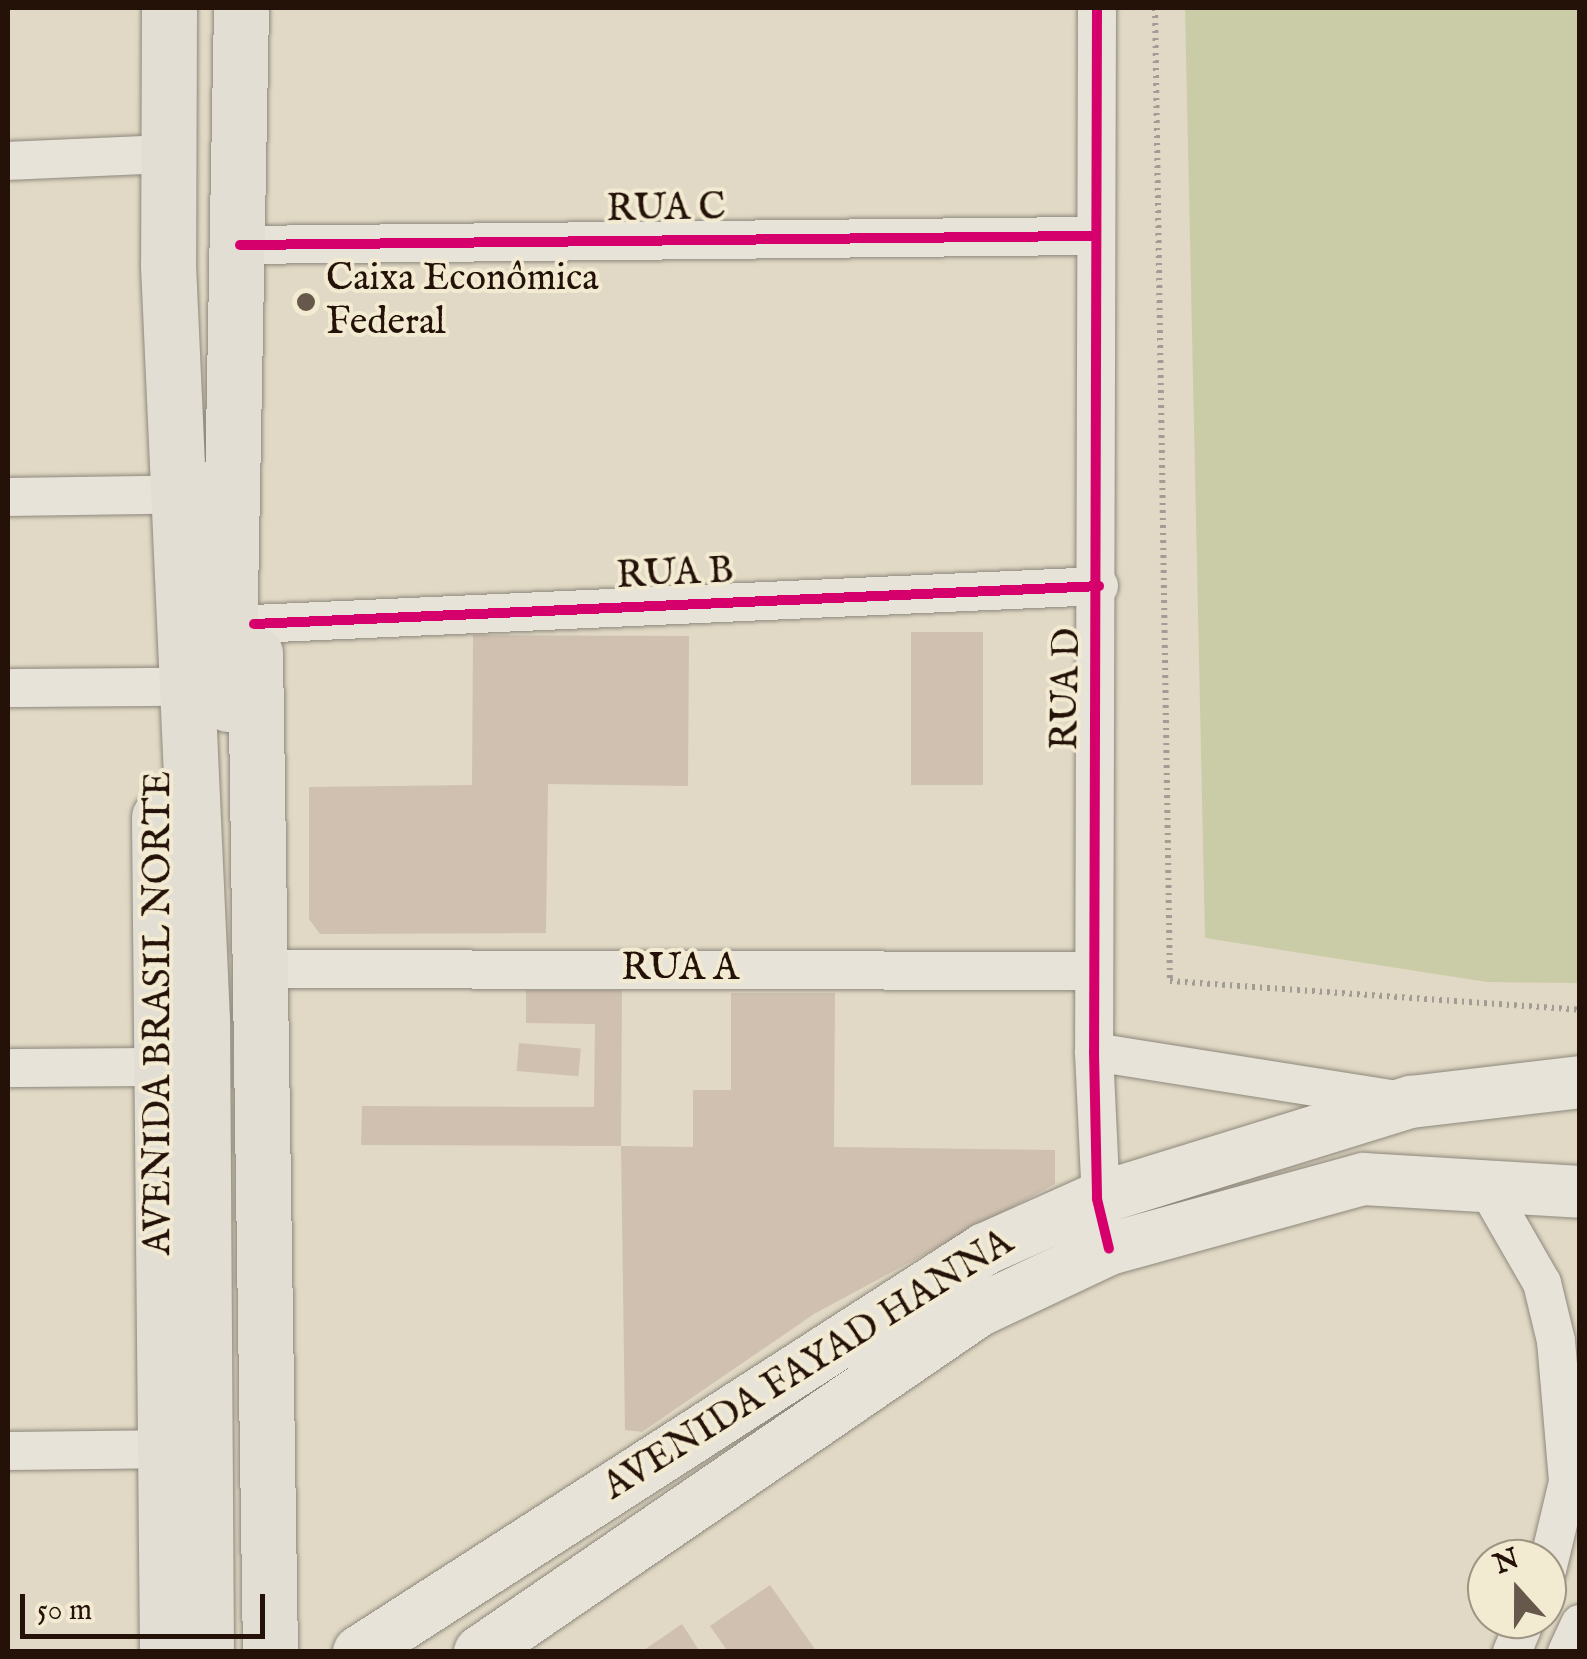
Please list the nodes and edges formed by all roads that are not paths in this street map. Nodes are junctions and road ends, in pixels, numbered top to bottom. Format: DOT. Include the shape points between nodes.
graph roads {
  1 [pos="169,8"];
  2 [pos="240,8"];
  3 [pos="1097,8"];
  4 [pos="171,154"];
  5 [pos="8,160"];
  6 [pos="1092,236"];
  7 [pos="240,245"];
  8 [pos="176,375"];
  9 [pos="160,494"];
  10 [pos="8,497"];
  11 [pos="237,506"];
  12 [pos="1099,586"];
  13 [pos="254,624"];
  14 [pos="159,687"];
  15 [pos="8,688"];
  16 [pos="265,969"];
  17 [pos="1094,971"];
  18 [pos="1094,1052"];
  19 [pos="8,1068"];
  20 [pos="160,1068"];
  21 [pos="1580,1082"];
  22 [pos="1411,1102"];
  23 [pos="1489,1190"];
  24 [pos="1580,1192"];
  25 [pos="1097,1199"];
  26 [pos="1108,1250"];
  27 [pos="161,1449"];
  28 [pos="8,1451"];
  29 [pos="1554,1539"];
  30 [pos="1580,1624"];
  31 [pos="167,1652"];
  32 [pos="206,1652"];
  33 [pos="236,1652"];
  34 [pos="270,1652"];
  35 [pos="359,1652"];
  36 [pos="480,1652"];
  37 [pos="1567,1652"];
  1 -- 4 [label="main road, AVENIDA BRASIL NORTE"];
  2 -- 7 [label="main road, AVENIDA BRASIL NORTE"];
  3 -- 6 [label="street, RUA D"];
  4 -- 5 [label="street"];
  4 -- 8 [label="main road, AVENIDA BRASIL NORTE"];
  6 -- 7 [label="street, RUA C"];
  6 -- 12 [label="street, RUA D"];
  7 -- 11 [label="main road, AVENIDA BRASIL NORTE"];
  8 -- 9 [label="main road, AVENIDA BRASIL NORTE"];
  8 -- 32 [label="main road, AVENIDA BRASIL NORTE" via="202,1019"];
  9 -- 10 [label="street"];
  9 -- 14 [label="main road, AVENIDA BRASIL NORTE"];
  11 -- 13 [label="main road, AVENIDA BRASIL NORTE"];
  11 -- 33 [label="main road, AVENIDA BRASIL NORTE" via="226,999"];
  12 -- 13 [label="street, RUA B"];
  12 -- 17 [label="street, RUA D"];
  13 -- 16 [label="main road, AVENIDA BRASIL NORTE"];
  14 -- 15 [label="street"];
  14 -- 20 [label="main road, AVENIDA BRASIL NORTE"];
  16 -- 17 [label="street, RUA A"];
  16 -- 34 [label="main road, AVENIDA BRASIL NORTE" via="258,1150"];
  17 -- 18 [label="street, RUA D"];
  18 -- 22 [label="street"];
  18 -- 25 [label="street, RUA D"];
  19 -- 20 [label="street"];
  20 -- 27 [label="main road, AVENIDA BRASIL NORTE"];
  21 -- 22 [label="main road, AVENIDA FAYAD HANNA"];
  22 -- 25 [label="main road, AVENIDA FAYAD HANNA"];
  23 -- 24 [label="main road, AVENIDA FAYAD HANNA"];
  23 -- 26 [label="main road, AVENIDA FAYAD HANNA" via="1364,1180"];
  23 -- 29 [label="street" via="1542,1283 1556,1341 1568,1482"];
  25 -- 26 [label="street, RUA D"];
  25 -- 35 [label="main road, AVENIDA FAYAD HANNA" via="986,1248"];
  26 -- 36 [label="main road, AVENIDA FAYAD HANNA" via="978,1310"];
  27 -- 28 [label="street"];
  27 -- 31 [label="main road, AVENIDA BRASIL NORTE"];
  30 -- 37 [label="street"];
}
